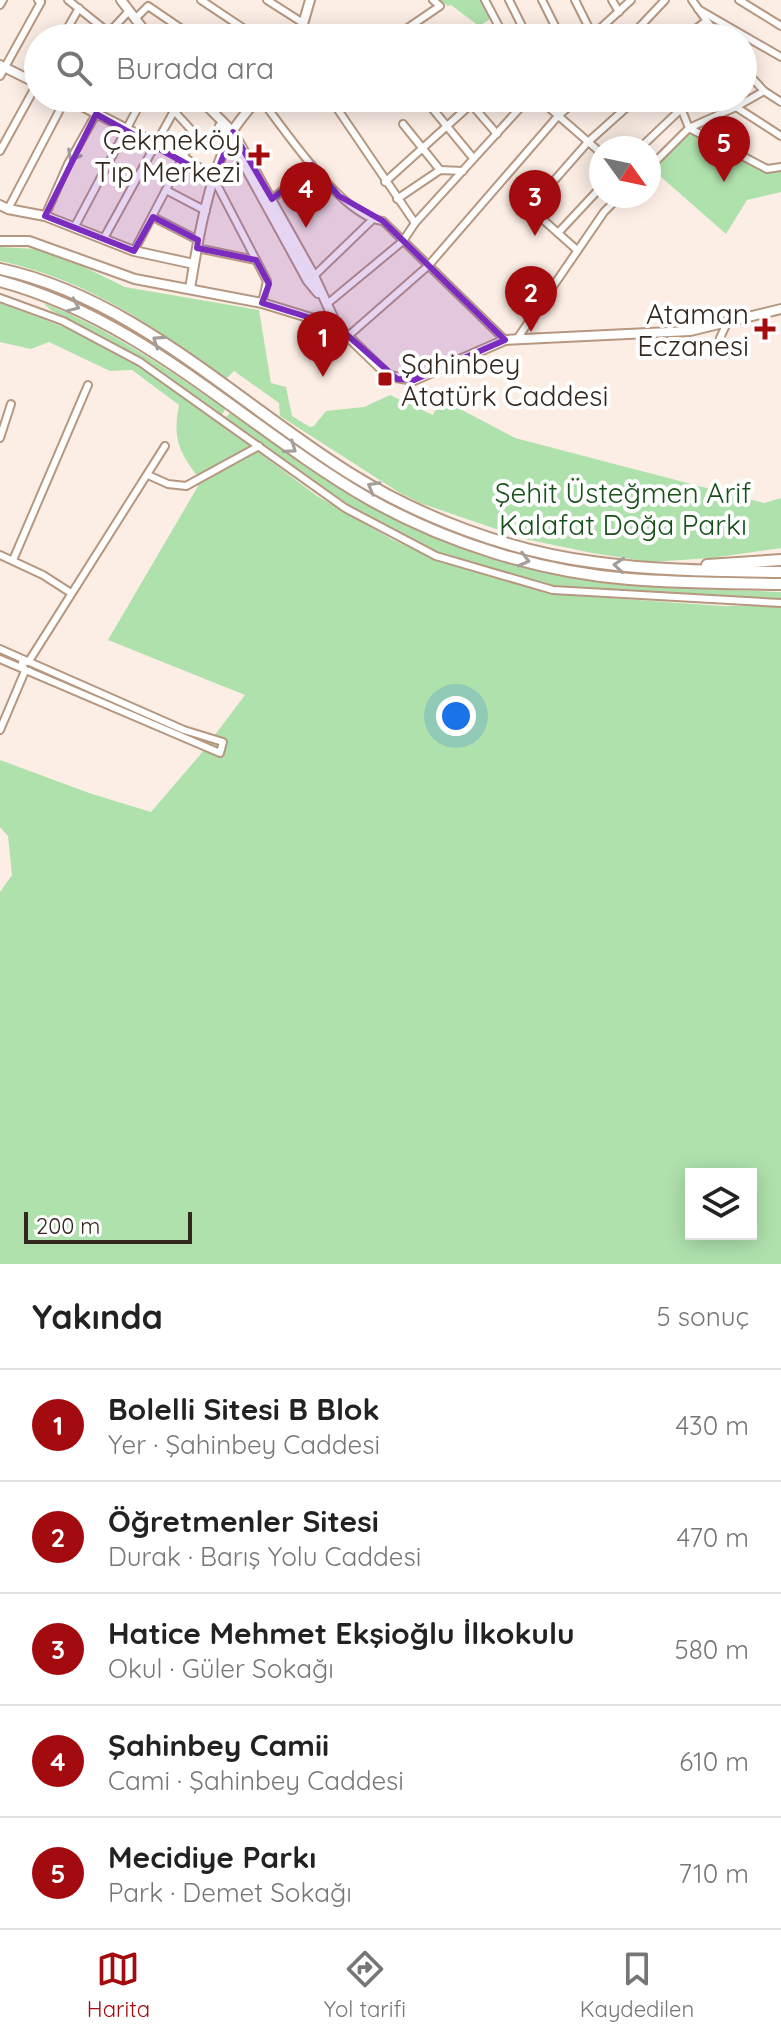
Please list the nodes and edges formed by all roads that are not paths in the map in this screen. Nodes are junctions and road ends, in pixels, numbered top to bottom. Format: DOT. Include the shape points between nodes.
graph roads {
  1 [pos="3,0"];
  2 [pos="38,0"];
  3 [pos="68,0"];
  4 [pos="121,0"];
  5 [pos="201,0"];
  6 [pos="267,0"];
  7 [pos="310,0"];
  8 [pos="433,0"];
  9 [pos="485,0"];
  10 [pos="509,0"];
  11 [pos="542,0"];
  12 [pos="575,0"];
  13 [pos="612,0"];
  14 [pos="631,0"];
  15 [pos="665,0"];
  16 [pos="739,0"];
  17 [pos="696,3"];
  18 [pos="0,5"];
  19 [pos="79,8"];
  20 [pos="619,12"];
  21 [pos="132,15"];
  22 [pos="706,21"];
  23 [pos="303,23"];
  24 [pos="28,24"];
  25 [pos="70,24"];
  26 [pos="95,24"];
  27 [pos="120,24"];
  28 [pos="139,24"];
  29 [pos="174,24"];
  30 [pos="237,24"];
  31 [pos="414,24"];
  32 [pos="498,24"];
  33 [pos="521,24"];
  34 [pos="554,24"];
  35 [pos="585,24"];
  36 [pos="605,24"];
  37 [pos="642,24"];
  38 [pos="702,24"];
  39 [pos="708,24"];
  40 [pos="729,24"];
  41 [pos="781,26"];
  42 [pos="24,31"];
  43 [pos="757,42"];
  44 [pos="781,57"];
  45 [pos="1,70"];
  46 [pos="24,78"];
  47 [pos="757,83"];
  48 [pos="764,91"];
  49 [pos="757,95"];
  50 [pos="781,102"];
  51 [pos="24,108"];
  52 [pos="58,112"];
  53 [pos="92,112"];
  54 [pos="135,112"];
  55 [pos="173,112"];
  56 [pos="175,112"];
  57 [pos="210,112"];
  58 [pos="248,112"];
  59 [pos="270,112"];
  60 [pos="339,112"];
  61 [pos="435,112"];
  62 [pos="459,112"];
  63 [pos="478,112"];
  64 [pos="517,112"];
  65 [pos="554,112"];
  66 [pos="563,112"];
  67 [pos="621,112"];
  68 [pos="678,112"];
  69 [pos="682,112"];
  70 [pos="725,112"];
  71 [pos="744,112"];
  72 [pos="96,114"];
  73 [pos="558,116"];
  74 [pos="403,124"];
  75 [pos="447,126"];
  76 [pos="689,128"];
  77 [pos="125,129"];
  78 [pos="497,134"];
  79 [pos="231,135"];
  80 [pos="653,136"];
  81 [pos="781,136"];
  82 [pos="588,142"];
  83 [pos="155,144"];
  84 [pos="424,147"];
  85 [pos="0,151"];
  86 [pos="661,156"];
  87 [pos="184,158"];
  88 [pos="473,158"];
  89 [pos="312,165"];
  90 [pos="781,167"];
  91 [pos="440,170"];
  92 [pos="463,171"];
  93 [pos="214,179"];
  94 [pos="385,182"];
  95 [pos="166,190"];
  96 [pos="272,199"];
  97 [pos="397,199"];
  98 [pos="589,200"];
  99 [pos="2,207"];
  100 [pos="608,208"];
  101 [pos="206,211"];
  102 [pos="45,216"];
  103 [pos="153,217"];
  104 [pos="372,220"];
  105 [pos="415,223"];
  106 [pos="74,228"];
  107 [pos="558,233"];
  108 [pos="104,238"];
  109 [pos="0,241"];
  110 [pos="403,241"];
  111 [pos="198,244"];
  112 [pos="577,250"];
  113 [pos="134,251"];
  114 [pos="256,260"];
  115 [pos="194,264"];
  116 [pos="429,265"];
  117 [pos="0,269"];
  118 [pos="314,276"];
  119 [pos="0,281"];
  120 [pos="190,289"];
  121 [pos="0,298"];
  122 [pos="262,303"];
  123 [pos="327,304"];
  124 [pos="781,309"];
  125 [pos="727,323"];
  126 [pos="337,326"];
  127 [pos="347,337"];
  128 [pos="720,338"];
  129 [pos="517,339"];
  130 [pos="505,340"];
  131 [pos="88,385"];
  132 [pos="11,404"];
  133 [pos="0,438"];
  134 [pos="165,446"];
  135 [pos="259,446"];
  136 [pos="148,475"];
  137 [pos="0,555"];
  138 [pos="13,560"];
  139 [pos="781,560"];
  140 [pos="660,568"];
  141 [pos="781,572"];
  142 [pos="781,584"];
  143 [pos="71,593"];
  144 [pos="781,603"];
  145 [pos="0,649"];
  146 [pos="0,659"];
  147 [pos="29,661"];
  148 [pos="25,671"];
  149 [pos="0,730"];
  1 -- 18 [label="street"];
  2 -- 24 [label="street"];
  3 -- 19 [label="street"];
  4 -- 21 [label="street"];
  5 -- 30 [label="street"];
  6 -- 23 [label="street"];
  7 -- 23 [label="street"];
  8 -- 31 [label="street" via="440,6"];
  9 -- 32 [label="street"];
  10 -- 33 [label="street"];
  11 -- 34 [label="street"];
  12 -- 35 [label="street"];
  13 -- 20 [label="street"];
  14 -- 20 [label="street"];
  15 -- 37 [label="street"];
  16 -- 41 [label="street"];
  17 -- 22 [label="street"];
  17 -- 40 [label="street"];
  19 -- 25 [label="street"];
  19 -- 26 [label="street"];
  20 -- 36 [label="street"];
  21 -- 27 [label="street"];
  21 -- 28 [label="street"];
  21 -- 29 [label="street" via="148,6"];
  22 -- 38 [label="street"];
  22 -- 39 [label="street"];
  42 -- 45 [label="street"];
  43 -- 44 [label="street"];
  45 -- 46 [label="street"];
  47 -- 48 [label="street"];
  48 -- 49 [label="street"];
  48 -- 50 [label="street"];
  51 -- 85 [label="street"];
  52 -- 99 [label="street"];
  53 -- 72 [label="street"];
  54 -- 77 [label="street"];
  55 -- 83 [label="street"];
  56 -- 87 [label="street" via="195,134"];
  57 -- 79 [label="street"];
  58 -- 79 [label="street"];
  59 -- 89 [label="street"];
  60 -- 94 [label="street"];
  61 -- 75 [label="street"];
  62 -- 75 [label="street"];
  63 -- 78 [label="street"];
  64 -- 78 [label="street"];
  65 -- 73 [label="street"];
  66 -- 73 [label="street"];
  67 -- 82 [label="street"];
  68 -- 80 [label="street"];
  69 -- 76 [label="street"];
  70 -- 76 [label="street"];
  71 -- 81 [label="street"];
  72 -- 77 [label="street"];
  72 -- 102 [label="street, one-way"];
  73 -- 82 [label="street"];
  73 -- 116 [label="street"];
  74 -- 84 [label="street"];
  75 -- 84 [label="street"];
  75 -- 88 [label="street"];
  76 -- 86 [label="street"];
  76 -- 90 [label="street" via="767,169"];
  77 -- 83 [label="street"];
  77 -- 106 [label="street"];
  78 -- 88 [label="street"];
  79 -- 93 [label="street"];
  79 -- 96 [label="street"];
  79 -- 123 [label="street" via="308,281"];
  82 -- 107 [label="street" via="530,208"];
  83 -- 87 [label="street"];
  83 -- 108 [label="street"];
  84 -- 91 [label="street"];
  84 -- 94 [label="street"];
  87 -- 93 [label="street"];
  87 -- 95 [label="street"];
  88 -- 92 [label="street"];
  89 -- 96 [label="street"];
  89 -- 104 [label="street" via="339,196"];
  91 -- 92 [label="street"];
  91 -- 97 [label="street"];
  92 -- 105 [label="street"];
  93 -- 101 [label="street"];
  93 -- 114 [label="street"];
  94 -- 97 [label="street"];
  95 -- 101 [label="street"];
  95 -- 103 [label="street"];
  96 -- 118 [label="street"];
  97 -- 105 [label="street"];
  98 -- 107 [label="street"];
  99 -- 102 [label="street"];
  100 -- 112 [label="street"];
  101 -- 111 [label="street"];
  102 -- 106 [label="street"];
  103 -- 111 [label="street"];
  103 -- 113 [label="street"];
  104 -- 110 [label="street" via="383,221"];
  104 -- 118 [label="street"];
  105 -- 110 [label="street"];
  106 -- 108 [label="street"];
  107 -- 112 [label="street"];
  108 -- 113 [label="street"];
  109 -- 120 [label="street" via="29,241 135,279"];
  110 -- 116 [label="street"];
  110 -- 123 [label="street"];
  111 -- 114 [label="street"];
  111 -- 115 [label="street"];
  112 -- 129 [label="street"];
  113 -- 115 [label="street"];
  114 -- 122 [label="street" via="267,281"];
  115 -- 120 [label="street"];
  116 -- 127 [label="street"];
  116 -- 130 [label="street"];
  140 -- 117 [label="highway, one-way" via="532,550 410,506 338,466 125,319 84,296"];
  118 -- 123 [label="street"];
  119 -- 142 [label="highway, one-way" via="91,314 347,485 450,536 520,560 628,579"];
  120 -- 122 [label="street"];
  121 -- 135 [label="street" via="113,347"];
  122 -- 126 [label="street"];
  123 -- 126 [label="street"];
  124 -- 125 [label="street"];
  125 -- 128 [label="street"];
  125 -- 129 [label="street" via="677,333"];
  126 -- 127 [label="street"];
  127 -- 130 [label="street" via="389,376 414,380"];
  129 -- 130 [label="street"];
  131 -- 138 [label="street"];
  132 -- 133 [label="street"];
  134 -- 136 [label="street"];
  135 -- 136 [label="street" via="186,486"];
  135 -- 144 [label="street" via="345,508 394,535 436,556 491,573 553,590"];
  136 -- 143 [label="street"];
  137 -- 138 [label="street"];
  138 -- 143 [label="street"];
  139 -- 140 [label="highway"];
  140 -- 141 [label="highway"];
  143 -- 147 [label="street"];
  145 -- 147 [label="street"];
  146 -- 148 [label="street"];
  147 -- 148 [label="street" via="22,664"];
  147 -- 148 [label="street" via="223,742 220,753"];
  148 -- 149 [label="street"];
}
